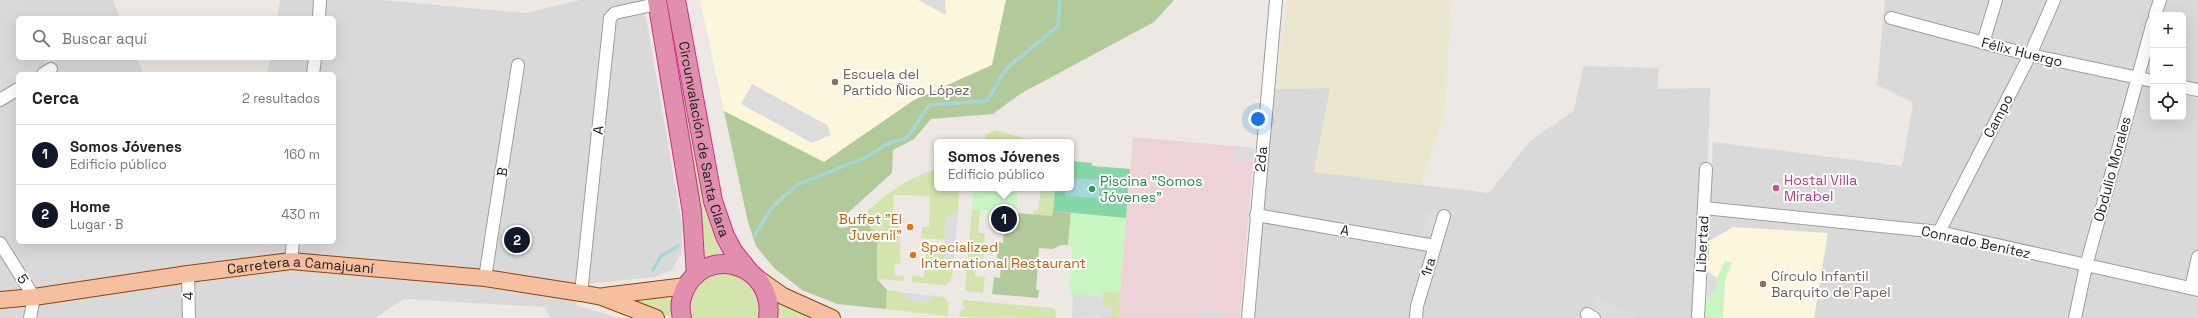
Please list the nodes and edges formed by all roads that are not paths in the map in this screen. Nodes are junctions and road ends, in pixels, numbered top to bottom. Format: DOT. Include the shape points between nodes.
graph roads {
  1 [pos="676,0"];
  2 [pos="1276,0"];
  3 [pos="1996,0"];
  4 [pos="2054,0"];
  5 [pos="2160,0"];
  6 [pos="320,2"];
  7 [pos="657,2"];
  8 [pos="2156,12"];
  9 [pos="319,16"];
  10 [pos="1891,18"];
  11 [pos="2150,32"];
  12 [pos="1983,43"];
  13 [pos="2030,55"];
  14 [pos="314,60"];
  15 [pos="518,65"];
  16 [pos="313,72"];
  17 [pos="2136,77"];
  18 [pos="2150,80"];
  19 [pos="2186,88"];
  20 [pos="16,90"];
  21 [pos="2198,90"];
  22 [pos="0,100"];
  23 [pos="1706,169"];
  24 [pos="1704,208"];
  25 [pos="1256,215"];
  26 [pos="1444,216"];
  27 [pos="1939,232"];
  28 [pos="0,243"];
  29 [pos="293,244"];
  30 [pos="1434,246"];
  31 [pos="2198,257"];
  32 [pos="291,261"];
  33 [pos="2086,266"];
  34 [pos="188,274"];
  35 [pos="754,275"];
  36 [pos="485,278"];
  37 [pos="691,281"];
  38 [pos="2194,289"];
  39 [pos="581,293"];
  40 [pos="34,297"];
  41 [pos="602,297"];
  42 [pos="0,300"];
  43 [pos="30,318"];
  44 [pos="189,318"];
  45 [pos="656,318"];
  46 [pos="682,318"];
  47 [pos="768,318"];
  48 [pos="832,318"];
  49 [pos="1248,318"];
  50 [pos="1416,318"];
  51 [pos="1698,318"];
  52 [pos="2075,318"];
  1 -- 35 [label="highway, Circunvalación de Santa Clara" via="713,201 725,236"];
  2 -- 25 [label="street, 2da"];
  3 -- 12 [label="street"];
  4 -- 13 [label="street, Campo"];
  5 -- 8 [label="street"];
  6 -- 9 [label="street"];
  7 -- 37 [label="highway, Circunvalación de Santa Clara" via="692,212"];
  7 -- 39 [label="street, A" via="615,13 610,18"];
  10 -- 12 [label="street, Félix Huergo"];
  11 -- 17 [label="street, Obdulio Morales"];
  12 -- 13 [label="street, Félix Huergo"];
  13 -- 17 [label="street, Félix Huergo"];
  13 -- 27 [label="street, Campo"];
  14 -- 16 [label="street"];
  15 -- 36 [label="street, B"];
  17 -- 18 [label="street, Félix Huergo"];
  17 -- 33 [label="street, Obdulio Morales"];
  19 -- 21 [label="street"];
  20 -- 22 [label="street"];
  23 -- 24 [label="street, Libertad"];
  24 -- 27 [label="street, Conrado Benítez"];
  24 -- 51 [label="street, Libertad"];
  25 -- 30 [label="street, A"];
  25 -- 49 [label="street, 2da"];
  26 -- 30 [label="street, 1ra"];
  27 -- 33 [label="street, Conrado Benítez"];
  28 -- 40 [label="street, 5"];
  29 -- 32 [label="street"];
  30 -- 50 [label="street, 1ra" via="1416,306"];
  31 -- 38 [label="street"];
  32 -- 34 [label="main road, Carretera a Camajuaní"];
  32 -- 36 [label="main road, Carretera a Camajuaní"];
  33 -- 38 [label="street, Conrado Benítez"];
  33 -- 52 [label="street, Obdulio Morales"];
  34 -- 40 [label="main road, Carretera a Camajuaní"];
  34 -- 44 [label="street, 4"];
  35 -- 37 [label="highway" via="736,265 722,264 708,267"];
  35 -- 47 [label="highway, Circunvalación de Santa Clara" via="766,292 770,307"];
  35 -- 48 [label="main road" via="783,296"];
  36 -- 39 [label="main road, Carretera a Camajuaní"];
  37 -- 41 [label="main road, Carretera a Camajuaní"];
  37 -- 46 [label="highway, Circunvalación de Santa Clara" via="681,300"];
  39 -- 41 [label="main road, Carretera a Camajuaní"];
  40 -- 42 [label="main road, Carretera a Camajuaní"];
  40 -- 43 [label="street, 5"];
  41 -- 45 [label="main road, Carretera a Camajuaní"];
}
